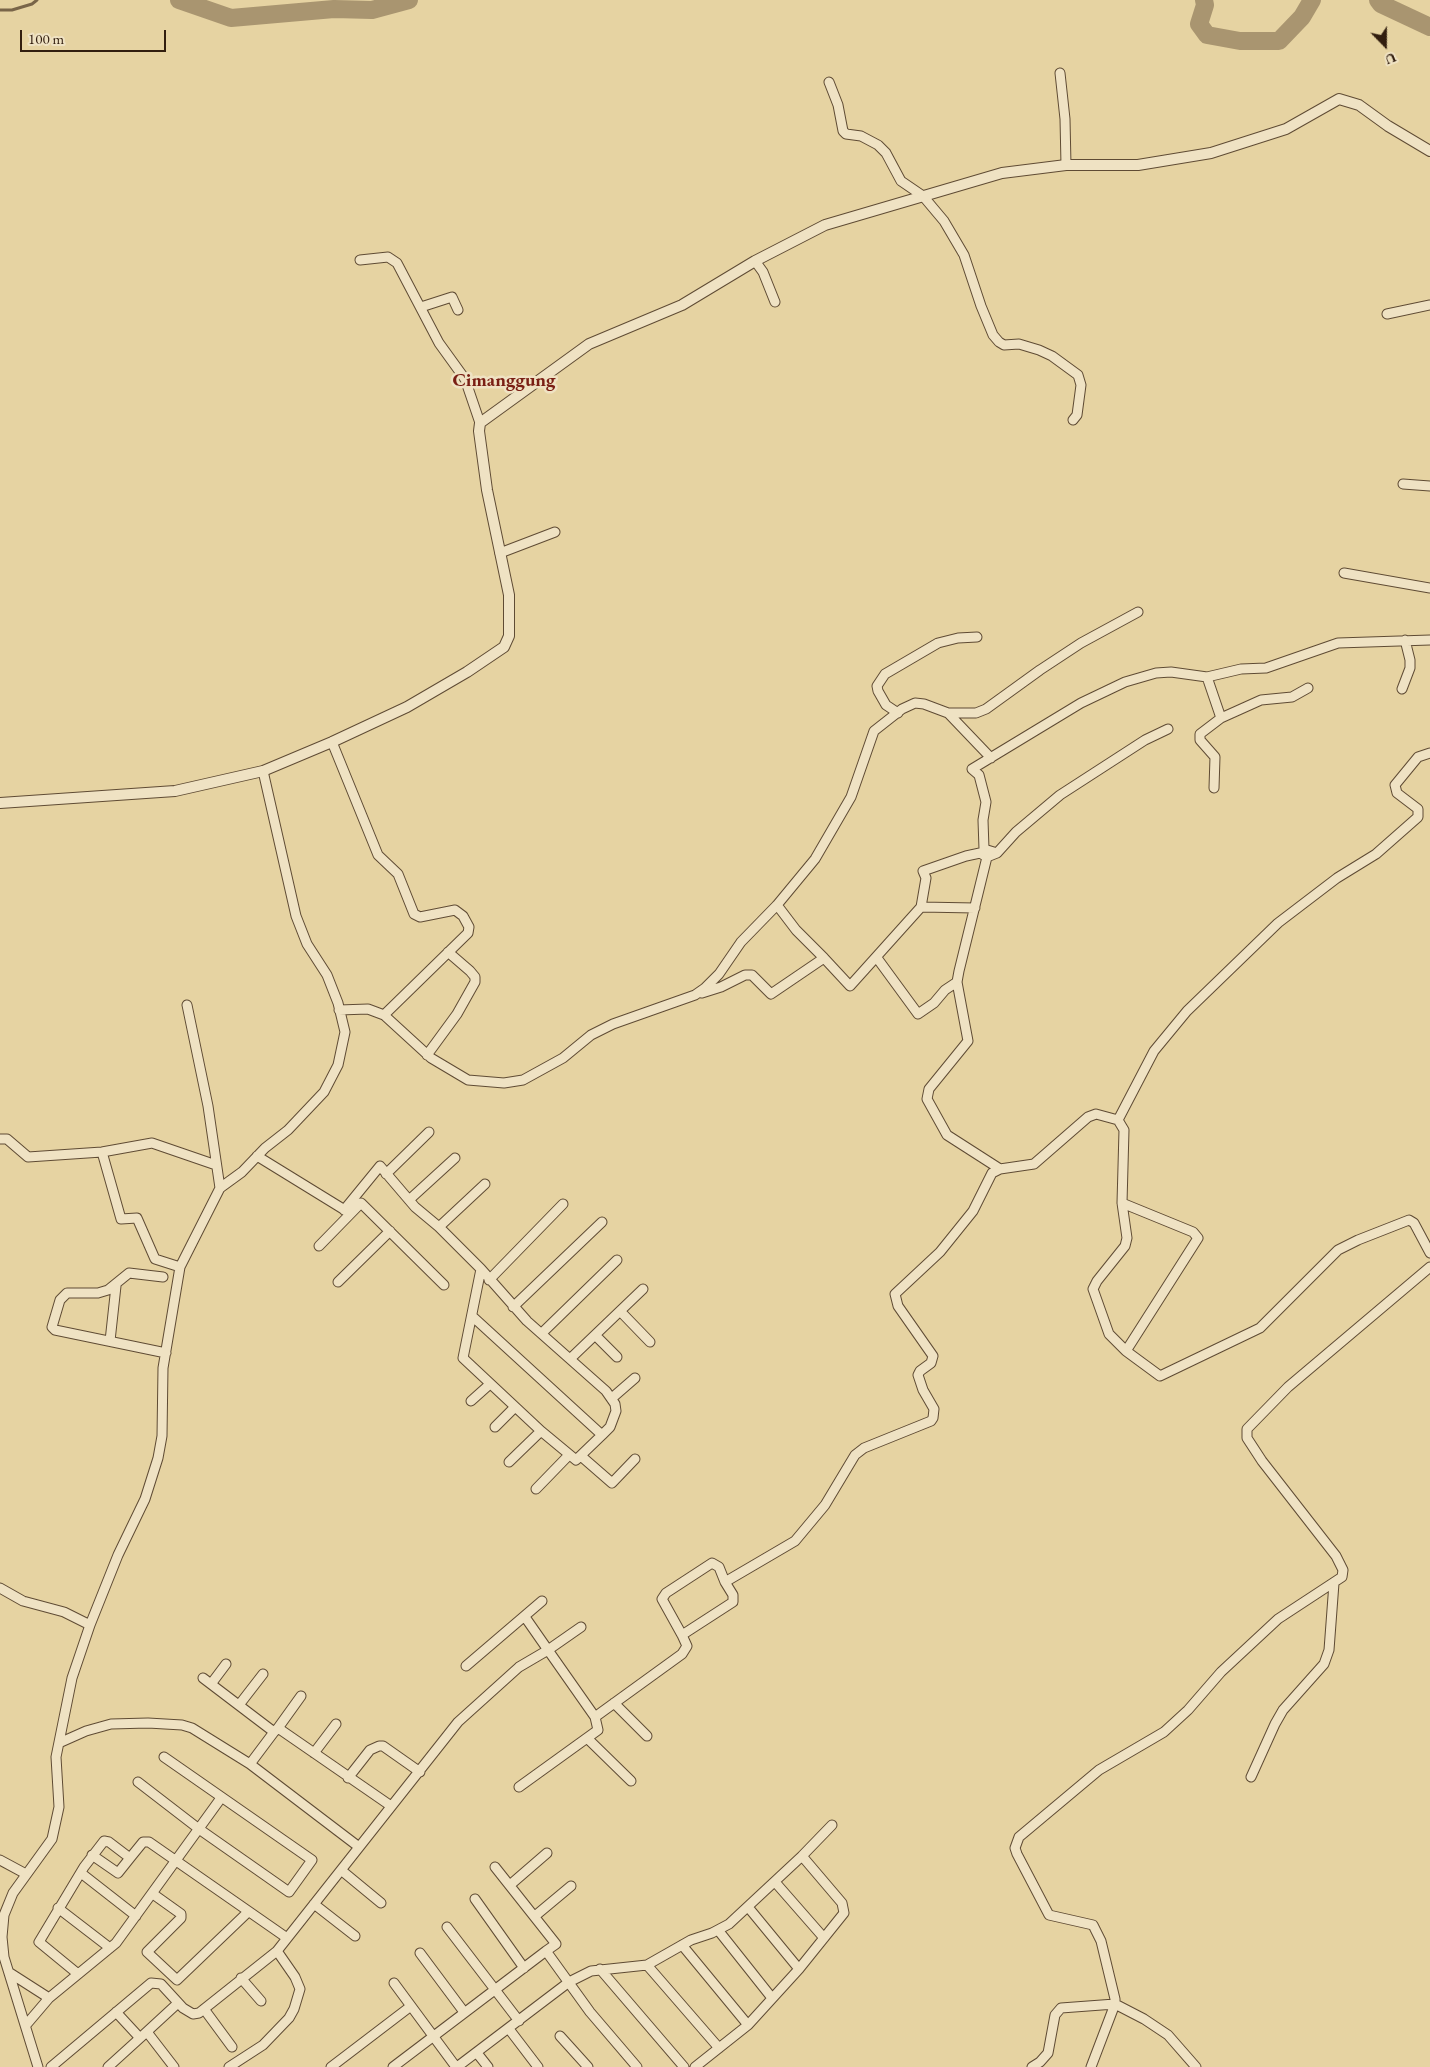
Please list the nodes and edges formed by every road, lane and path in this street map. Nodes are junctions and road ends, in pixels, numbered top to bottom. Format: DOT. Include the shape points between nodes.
graph roads {
  1 [pos="1060,72"];
  2 [pos="829,82"];
  3 [pos="1430,152"];
  4 [pos="1066,165"];
  5 [pos="923,196"];
  6 [pos="360,260"];
  7 [pos="755,261"];
  8 [pos="775,302"];
  9 [pos="1427,306"];
  10 [pos="421,307"];
  11 [pos="458,310"];
  12 [pos="1387,314"];
  13 [pos="1430,315"];
  14 [pos="1073,420"];
  15 [pos="480,423"];
  16 [pos="1403,484"];
  17 [pos="1430,486"];
  18 [pos="555,532"];
  19 [pos="500,553"];
  20 [pos="1344,573"];
  21 [pos="1430,588"];
  22 [pos="1138,612"];
  23 [pos="977,637"];
  24 [pos="1405,640"];
  25 [pos="1430,640"];
  26 [pos="1207,677"];
  27 [pos="1308,688"];
  28 [pos="1402,689"];
  29 [pos="898,713"];
  30 [pos="948,713"];
  31 [pos="1221,718"];
  32 [pos="1168,729"];
  33 [pos="332,742"];
  34 [pos="1430,753"];
  35 [pos="992,758"];
  36 [pos="263,771"];
  37 [pos="1214,788"];
  38 [pos="0,803"];
  39 [pos="997,853"];
  40 [pos="987,857"];
  41 [pos="777,905"];
  42 [pos="922,907"];
  43 [pos="975,908"];
  44 [pos="448,952"];
  45 [pos="824,958"];
  46 [pos="877,958"];
  47 [pos="957,982"];
  48 [pos="695,995"];
  49 [pos="186,1005"];
  50 [pos="339,1010"];
  51 [pos="384,1015"];
  52 [pos="427,1055"];
  53 [pos="1118,1120"];
  54 [pos="429,1132"];
  55 [pos="0,1139"];
  56 [pos="102,1152"];
  57 [pos="257,1156"];
  58 [pos="455,1158"];
  59 [pos="216,1165"];
  60 [pos="1000,1169"];
  61 [pos="386,1174"];
  62 [pos="485,1184"];
  63 [pos="220,1188"];
  64 [pos="409,1200"];
  65 [pos="1122,1203"];
  66 [pos="563,1204"];
  67 [pos="347,1212"];
  68 [pos="602,1222"];
  69 [pos="439,1227"];
  70 [pos="390,1231"];
  71 [pos="319,1246"];
  72 [pos="1430,1253"];
  73 [pos="617,1260"];
  74 [pos="180,1267"];
  75 [pos="1430,1267"];
  76 [pos="482,1269"];
  77 [pos="163,1277"];
  78 [pos="489,1280"];
  79 [pos="338,1282"];
  80 [pos="444,1285"];
  81 [pos="116,1286"];
  82 [pos="643,1289"];
  83 [pos="513,1307"];
  84 [pos="620,1311"];
  85 [pos="472,1316"];
  86 [pos="542,1333"];
  87 [pos="595,1335"];
  88 [pos="110,1341"];
  89 [pos="650,1342"];
  90 [pos="1126,1351"];
  91 [pos="166,1353"];
  92 [pos="617,1357"];
  93 [pos="571,1358"];
  94 [pos="635,1378"];
  95 [pos="490,1384"];
  96 [pos="612,1398"];
  97 [pos="472,1401"];
  98 [pos="514,1407"];
  99 [pos="495,1427"];
  100 [pos="541,1431"];
  101 [pos="602,1435"];
  102 [pos="569,1455"];
  103 [pos="581,1456"];
  104 [pos="635,1459"];
  105 [pos="509,1462"];
  106 [pos="536,1489"];
  107 [pos="725,1582"];
  108 [pos="1334,1583"];
  109 [pos="0,1588"];
  110 [pos="542,1601"];
  111 [pos="525,1616"];
  112 [pos="90,1624"];
  113 [pos="581,1627"];
  114 [pos="682,1635"];
  115 [pos="548,1650"];
  116 [pos="226,1664"];
  117 [pos="466,1666"];
  118 [pos="263,1674"];
  119 [pos="203,1678"];
  120 [pos="211,1684"];
  121 [pos="301,1696"];
  122 [pos="614,1703"];
  123 [pos="239,1705"];
  124 [pos="594,1717"];
  125 [pos="336,1724"];
  126 [pos="276,1730"];
  127 [pos="647,1736"];
  128 [pos="587,1738"];
  129 [pos="59,1744"];
  130 [pos="314,1753"];
  131 [pos="164,1757"];
  132 [pos="250,1764"];
  133 [pos="420,1772"];
  134 [pos="1251,1777"];
  135 [pos="348,1778"];
  136 [pos="631,1781"];
  137 [pos="138,1782"];
  138 [pos="519,1787"];
  139 [pos="221,1798"];
  140 [pos="391,1806"];
  141 [pos="832,1825"];
  142 [pos="199,1829"];
  143 [pos="359,1847"];
  144 [pos="547,1853"];
  145 [pos="92,1855"];
  146 [pos="802,1856"];
  147 [pos="130,1858"];
  148 [pos="0,1860"];
  149 [pos="175,1861"];
  150 [pos="495,1867"];
  151 [pos="341,1870"];
  152 [pos="80,1873"];
  153 [pos="26,1874"];
  154 [pos="775,1882"];
  155 [pos="510,1885"];
  156 [pos="571,1886"];
  157 [pos="153,1894"];
  158 [pos="475,1898"];
  159 [pos="381,1903"];
  160 [pos="314,1904"];
  161 [pos="748,1907"];
  162 [pos="58,1908"];
  163 [pos="248,1912"];
  164 [pos="136,1916"];
  165 [pos="535,1916"];
  166 [pos="446,1927"];
  167 [pos="718,1930"];
  168 [pos="355,1936"];
  169 [pos="287,1938"];
  170 [pos="824,1938"];
  171 [pos="682,1946"];
  172 [pos="110,1948"];
  173 [pos="277,1951"];
  174 [pos="546,1951"];
  175 [pos="420,1953"];
  176 [pos="647,1965"];
  177 [pos="524,1968"];
  178 [pos="600,1969"];
  179 [pos="799,1969"];
  180 [pos="10,1972"];
  181 [pos="78,1974"];
  182 [pos="241,1978"];
  183 [pos="569,1982"];
  184 [pos="394,1983"];
  185 [pos="496,1989"];
  186 [pos="50,1998"];
  187 [pos="772,1998"];
  188 [pos="261,2001"];
  189 [pos="178,2003"];
  190 [pos="1115,2004"];
  191 [pos="411,2006"];
  192 [pos="204,2009"];
  193 [pos="116,2012"];
  194 [pos="464,2012"];
  195 [pos="519,2021"];
  196 [pos="26,2025"];
  197 [pos="748,2025"];
  198 [pos="509,2028"];
  199 [pos="143,2035"];
  200 [pos="432,2035"];
  201 [pos="560,2036"];
  202 [pos="232,2047"];
  203 [pos="718,2048"];
  204 [pos="477,2052"];
  205 [pos="38,2067"];
  206 [pos="50,2067"];
  207 [pos="108,2067"];
  208 [pos="174,2067"];
  209 [pos="229,2067"];
  210 [pos="331,2067"];
  211 [pos="392,2067"];
  212 [pos="457,2067"];
  213 [pos="488,2067"];
  214 [pos="538,2067"];
  215 [pos="588,2067"];
  216 [pos="637,2067"];
  217 [pos="684,2067"];
  218 [pos="695,2067"];
  219 [pos="1032,2067"];
  220 [pos="1091,2067"];
  221 [pos="1196,2067"];
  1 -- 4 [label="street"];
  2 -- 5 [label="street" via="843,131 878,145 901,181"];
  3 -- 4 [label="street" via="1359,105 1339,99 1286,129 1211,153 1138,165"];
  4 -- 5 [label="street" via="1002,172"];
  5 -- 7 [label="street" via="825,225"];
  5 -- 14 [label="street" via="944,221 964,255 981,306 999,342 1038,350 1078,375 1081,385 1077,415"];
  6 -- 10 [label="street" via="393,259"];
  7 -- 8 [label="street"];
  7 -- 15 [label="street" via="682,305 584,347"];
  9 -- 12 [label="street"];
  9 -- 13 [label="street"];
  10 -- 11 [label="street" via="452,297"];
  10 -- 15 [label="street" via="439,343 465,379"];
  15 -- 19 [label="street" via="487,490"];
  16 -- 17 [label="street"];
  18 -- 19 [label="street"];
  19 -- 33 [label="street" via="509,596 509,636 504,647 407,707"];
  20 -- 21 [label="street"];
  22 -- 30 [label="street" via="1073,648 986,709 976,713"];
  23 -- 29 [label="street" via="938,643 885,674 877,686 878,691 886,706"];
  24 -- 25 [label="street"];
  24 -- 26 [label="street" via="1338,643 1266,668 1242,669"];
  24 -- 28 [label="street" via="1410,668"];
  26 -- 31 [label="street"];
  26 -- 35 [label="street" via="1172,672 1125,682 1081,703"];
  27 -- 31 [label="street" via="1292,697 1261,700"];
  29 -- 30 [label="street" via="915,703"];
  29 -- 41 [label="street" via="874,731 851,797 838,822 815,859"];
  30 -- 35 [label="street"];
  31 -- 37 [label="street" via="1199,736 1215,757"];
  32 -- 39 [label="street" via="1145,740 1060,795 1016,832"];
  33 -- 36 [label="street"];
  33 -- 44 [label="street" via="378,855 398,874 414,914 420,917 455,910 469,924 468,933"];
  34 -- 53 [label="street" via="1418,757 1395,785 1397,793 1418,809 1418,818 1376,854 1337,878 1278,923 1194,1004 1154,1051"];
  35 -- 39 [label="street" via="972,769 979,776 986,802 984,849"];
  36 -- 38 [label="street" via="175,791"];
  36 -- 50 [label="street" via="296,916 307,944 327,975"];
  39 -- 40 [label="street"];
  40 -- 42 [label="street" via="980,853 966,856 923,871 926,878"];
  40 -- 43 [label="street"];
  41 -- 45 [label="street"];
  41 -- 48 [label="street" via="741,942 719,974"];
  42 -- 43 [label="street"];
  42 -- 46 [label="street"];
  43 -- 47 [label="street"];
  44 -- 51 [label="street"];
  44 -- 52 [label="street" via="470,971 475,982 457,1014"];
  45 -- 46 [label="street" via="850,986"];
  45 -- 48 [label="street" via="771,994 752,975 746,975"];
  46 -- 47 [label="street" via="918,1014"];
  47 -- 60 [label="street" via="968,1041 929,1089 928,1103 947,1135"];
  48 -- 52 [label="street" via="613,1024 523,1080 504,1083 468,1080"];
  49 -- 59 [label="street" via="208,1106"];
  50 -- 51 [label="street" via="368,1009"];
  50 -- 57 [label="street" via="345,1032 333,1078 288,1130"];
  51 -- 52 [label="street"];
  53 -- 60 [label="street" via="1096,1114 1088,1117 1034,1164"];
  53 -- 65 [label="street" via="1124,1130"];
  54 -- 61 [label="street"];
  55 -- 56 [label="street" via="7,1139 28,1157"];
  56 -- 59 [label="street" via="152,1143"];
  56 -- 74 [label="street" via="122,1219 137,1218 155,1259"];
  57 -- 63 [label="street"];
  57 -- 67 [label="street"];
  58 -- 64 [label="street"];
  59 -- 63 [label="street"];
  60 -- 107 [label="street" via="992,1173 973,1211 940,1252 895,1294 898,1306 933,1356 931,1363 918,1376 934,1409 933,1418 855,1455 825,1505 795,1541"];
  61 -- 64 [label="street"];
  61 -- 67 [label="street" via="380,1166"];
  62 -- 69 [label="street"];
  63 -- 74 [label="street"];
  64 -- 69 [label="street"];
  65 -- 90 [label="street" via="1126,1244 1093,1289 1109,1334"];
  65 -- 90 [label="street" via="1193,1232 1198,1238"];
  66 -- 78 [label="street"];
  67 -- 70 [label="street" via="361,1202"];
  67 -- 71 [label="street"];
  68 -- 83 [label="street"];
  69 -- 76 [label="street"];
  70 -- 79 [label="street"];
  70 -- 80 [label="street"];
  72 -- 90 [label="street" via="1414,1223 1406,1221 1338,1250 1264,1326 1173,1372 1159,1376"];
  73 -- 86 [label="street"];
  74 -- 91 [label="street"];
  75 -- 108 [label="street" via="1288,1387 1247,1429 1247,1438 1342,1567 1343,1575"];
  76 -- 78 [label="street"];
  76 -- 85 [label="street"];
  77 -- 81 [label="street" via="129,1273"];
  78 -- 83 [label="street"];
  81 -- 88 [label="street"];
  81 -- 88 [label="street" via="98,1293 65,1295 60,1300 52,1327"];
  82 -- 84 [label="street"];
  83 -- 86 [label="street"];
  84 -- 87 [label="street"];
  84 -- 89 [label="street"];
  85 -- 95 [label="street" via="463,1358"];
  85 -- 101 [label="street"];
  86 -- 93 [label="street"];
  87 -- 92 [label="street"];
  87 -- 93 [label="street"];
  88 -- 91 [label="street"];
  91 -- 112 [label="street" via="158,1458 145,1499"];
  93 -- 96 [label="street"];
  94 -- 96 [label="street"];
  95 -- 97 [label="street"];
  95 -- 98 [label="street"];
  96 -- 101 [label="street" via="616,1411 614,1420"];
  98 -- 99 [label="street"];
  98 -- 100 [label="street"];
  100 -- 102 [label="street"];
  100 -- 105 [label="street"];
  101 -- 103 [label="street"];
  102 -- 103 [label="street" via="576,1460"];
  102 -- 106 [label="street"];
  103 -- 104 [label="street" via="612,1483"];
  107 -- 114 [label="street" via="734,1602"];
  107 -- 114 [label="street" via="718,1567 712,1563 666,1593 662,1599"];
  108 -- 134 [label="street" via="1329,1650 1324,1664 1279,1717"];
  108 -- 190 [label="street" via="1278,1619 1164,1732 1099,1770 1019,1837 1017,1854 1049,1915 1093,1925 1101,1941"];
  109 -- 112 [label="street" via="24,1601 64,1612"];
  110 -- 111 [label="street"];
  111 -- 115 [label="street"];
  111 -- 117 [label="street"];
  112 -- 129 [label="street" via="72,1678"];
  113 -- 115 [label="street"];
  114 -- 122 [label="street" via="688,1646 682,1654"];
  115 -- 124 [label="street"];
  115 -- 133 [label="street" via="519,1667 458,1722"];
  116 -- 120 [label="street"];
  118 -- 123 [label="street"];
  119 -- 120 [label="street"];
  120 -- 123 [label="street"];
  121 -- 126 [label="street"];
  122 -- 124 [label="street"];
  122 -- 127 [label="street"];
  123 -- 126 [label="street"];
  124 -- 128 [label="street" via="598,1730"];
  125 -- 130 [label="street"];
  126 -- 130 [label="street"];
  126 -- 132 [label="street"];
  128 -- 136 [label="street"];
  128 -- 138 [label="street"];
  129 -- 132 [label="street" via="111,1724 182,1725"];
  129 -- 153 [label="street" via="56,1757 60,1807 52,1839"];
  130 -- 135 [label="street"];
  131 -- 139 [label="street"];
  132 -- 143 [label="street"];
  133 -- 135 [label="street" via="383,1746 378,1746 370,1750"];
  133 -- 140 [label="street"];
  135 -- 140 [label="street"];
  137 -- 142 [label="street"];
  139 -- 142 [label="street"];
  139 -- 142 [label="street" via="312,1860 289,1892"];
  140 -- 143 [label="street"];
  141 -- 146 [label="street"];
  142 -- 149 [label="street"];
  143 -- 151 [label="street"];
  144 -- 155 [label="street"];
  145 -- 147 [label="street" via="106,1841"];
  145 -- 147 [label="street" via="118,1873"];
  145 -- 152 [label="street"];
  146 -- 154 [label="street"];
  146 -- 170 [label="street" via="844,1906 841,1918"];
  147 -- 149 [label="street" via="145,1840"];
  148 -- 153 [label="street"];
  149 -- 157 [label="street"];
  149 -- 163 [label="street"];
  150 -- 155 [label="street"];
  151 -- 159 [label="street"];
  151 -- 160 [label="street"];
  152 -- 162 [label="street"];
  152 -- 164 [label="street"];
  153 -- 180 [label="street" via="4,1914 4,1957"];
  154 -- 161 [label="street"];
  154 -- 170 [label="street"];
  155 -- 165 [label="street"];
  156 -- 165 [label="street"];
  157 -- 163 [label="street" via="181,1918 147,1952 177,1980"];
  157 -- 164 [label="street"];
  158 -- 177 [label="street"];
  160 -- 168 [label="street"];
  160 -- 169 [label="street"];
  161 -- 167 [label="street"];
  161 -- 179 [label="street"];
  162 -- 172 [label="street"];
  162 -- 181 [label="street" via="39,1942"];
  163 -- 169 [label="street"];
  164 -- 172 [label="street"];
  165 -- 174 [label="street" via="556,1944"];
  166 -- 185 [label="street"];
  167 -- 171 [label="street"];
  167 -- 187 [label="street"];
  169 -- 173 [label="street"];
  170 -- 179 [label="street"];
  171 -- 176 [label="street"];
  171 -- 197 [label="street"];
  172 -- 181 [label="street"];
  173 -- 182 [label="street"];
  173 -- 209 [label="street" via="300,1989 294,2009 263,2045"];
  174 -- 177 [label="street"];
  174 -- 183 [label="street"];
  175 -- 194 [label="street"];
  176 -- 178 [label="street"];
  176 -- 203 [label="street"];
  177 -- 185 [label="street"];
  178 -- 183 [label="street"];
  178 -- 217 [label="street"];
  179 -- 187 [label="street"];
  180 -- 186 [label="street"];
  180 -- 196 [label="street"];
  181 -- 186 [label="street"];
  182 -- 188 [label="street"];
  182 -- 192 [label="street"];
  183 -- 195 [label="street"];
  183 -- 216 [label="street"];
  184 -- 191 [label="street"];
  185 -- 194 [label="street"];
  185 -- 195 [label="street"];
  186 -- 196 [label="street"];
  187 -- 197 [label="street"];
  189 -- 192 [label="street" via="193,2014"];
  189 -- 193 [label="street" via="164,1987 154,1982"];
  189 -- 199 [label="street"];
  190 -- 219 [label="street" via="1061,2008 1055,2015 1048,2053"];
  190 -- 220 [label="street"];
  190 -- 221 [label="street" via="1168,2035"];
  191 -- 200 [label="street"];
  191 -- 210 [label="street"];
  192 -- 202 [label="street"];
  193 -- 199 [label="street"];
  193 -- 206 [label="street"];
  194 -- 200 [label="street"];
  195 -- 198 [label="street"];
  196 -- 205 [label="street"];
  197 -- 203 [label="street"];
  198 -- 204 [label="street"];
  198 -- 214 [label="street"];
  199 -- 207 [label="street"];
  199 -- 208 [label="street"];
  200 -- 211 [label="street"];
  200 -- 212 [label="street"];
  201 -- 215 [label="street"];
  203 -- 218 [label="street"];
  204 -- 212 [label="street"];
  204 -- 213 [label="street"];
}
